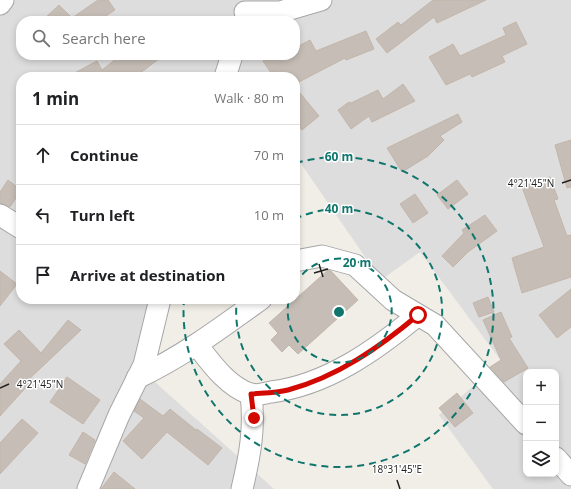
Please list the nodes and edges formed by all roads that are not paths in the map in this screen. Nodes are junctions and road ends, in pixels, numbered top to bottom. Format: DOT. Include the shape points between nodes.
graph roads {
  1 [pos="3,0"];
  2 [pos="321,0"];
  3 [pos="0,4"];
  4 [pos="245,11"];
  5 [pos="230,60"];
  6 [pos="227,72"];
  7 [pos="0,215"];
  8 [pos="16,225"];
  9 [pos="322,256"];
  10 [pos="300,260"];
  11 [pos="300,271"];
  12 [pos="159,304"];
  13 [pos="254,304"];
  14 [pos="418,315"];
  15 [pos="197,345"];
  16 [pos="137,378"];
  17 [pos="251,394"];
  18 [pos="523,421"];
  19 [pos="559,461"];
  20 [pos="571,475"];
  21 [pos="88,489"];
  22 [pos="242,489"];
  1 -- 3 [label="street"];
  2 -- 4 [label="street" via="280,12"];
  5 -- 6 [label="street"];
  7 -- 8 [label="street"];
  9 -- 10 [label="street"];
  9 -- 11 [label="street"];
  9 -- 14 [label="street" via="355,265 393,300"];
  12 -- 16 [label="street" via="144,365"];
  13 -- 15 [label="street"];
  14 -- 17 [label="street" via="389,340 316,381 287,390"];
  14 -- 18 [label="street" via="435,325"];
  15 -- 16 [label="street" via="168,364"];
  15 -- 17 [label="street" via="216,370 232,384"];
  16 -- 21 [label="street"];
  17 -- 22 [label="street" via="254,418 252,446"];
  19 -- 20 [label="street"];
}
